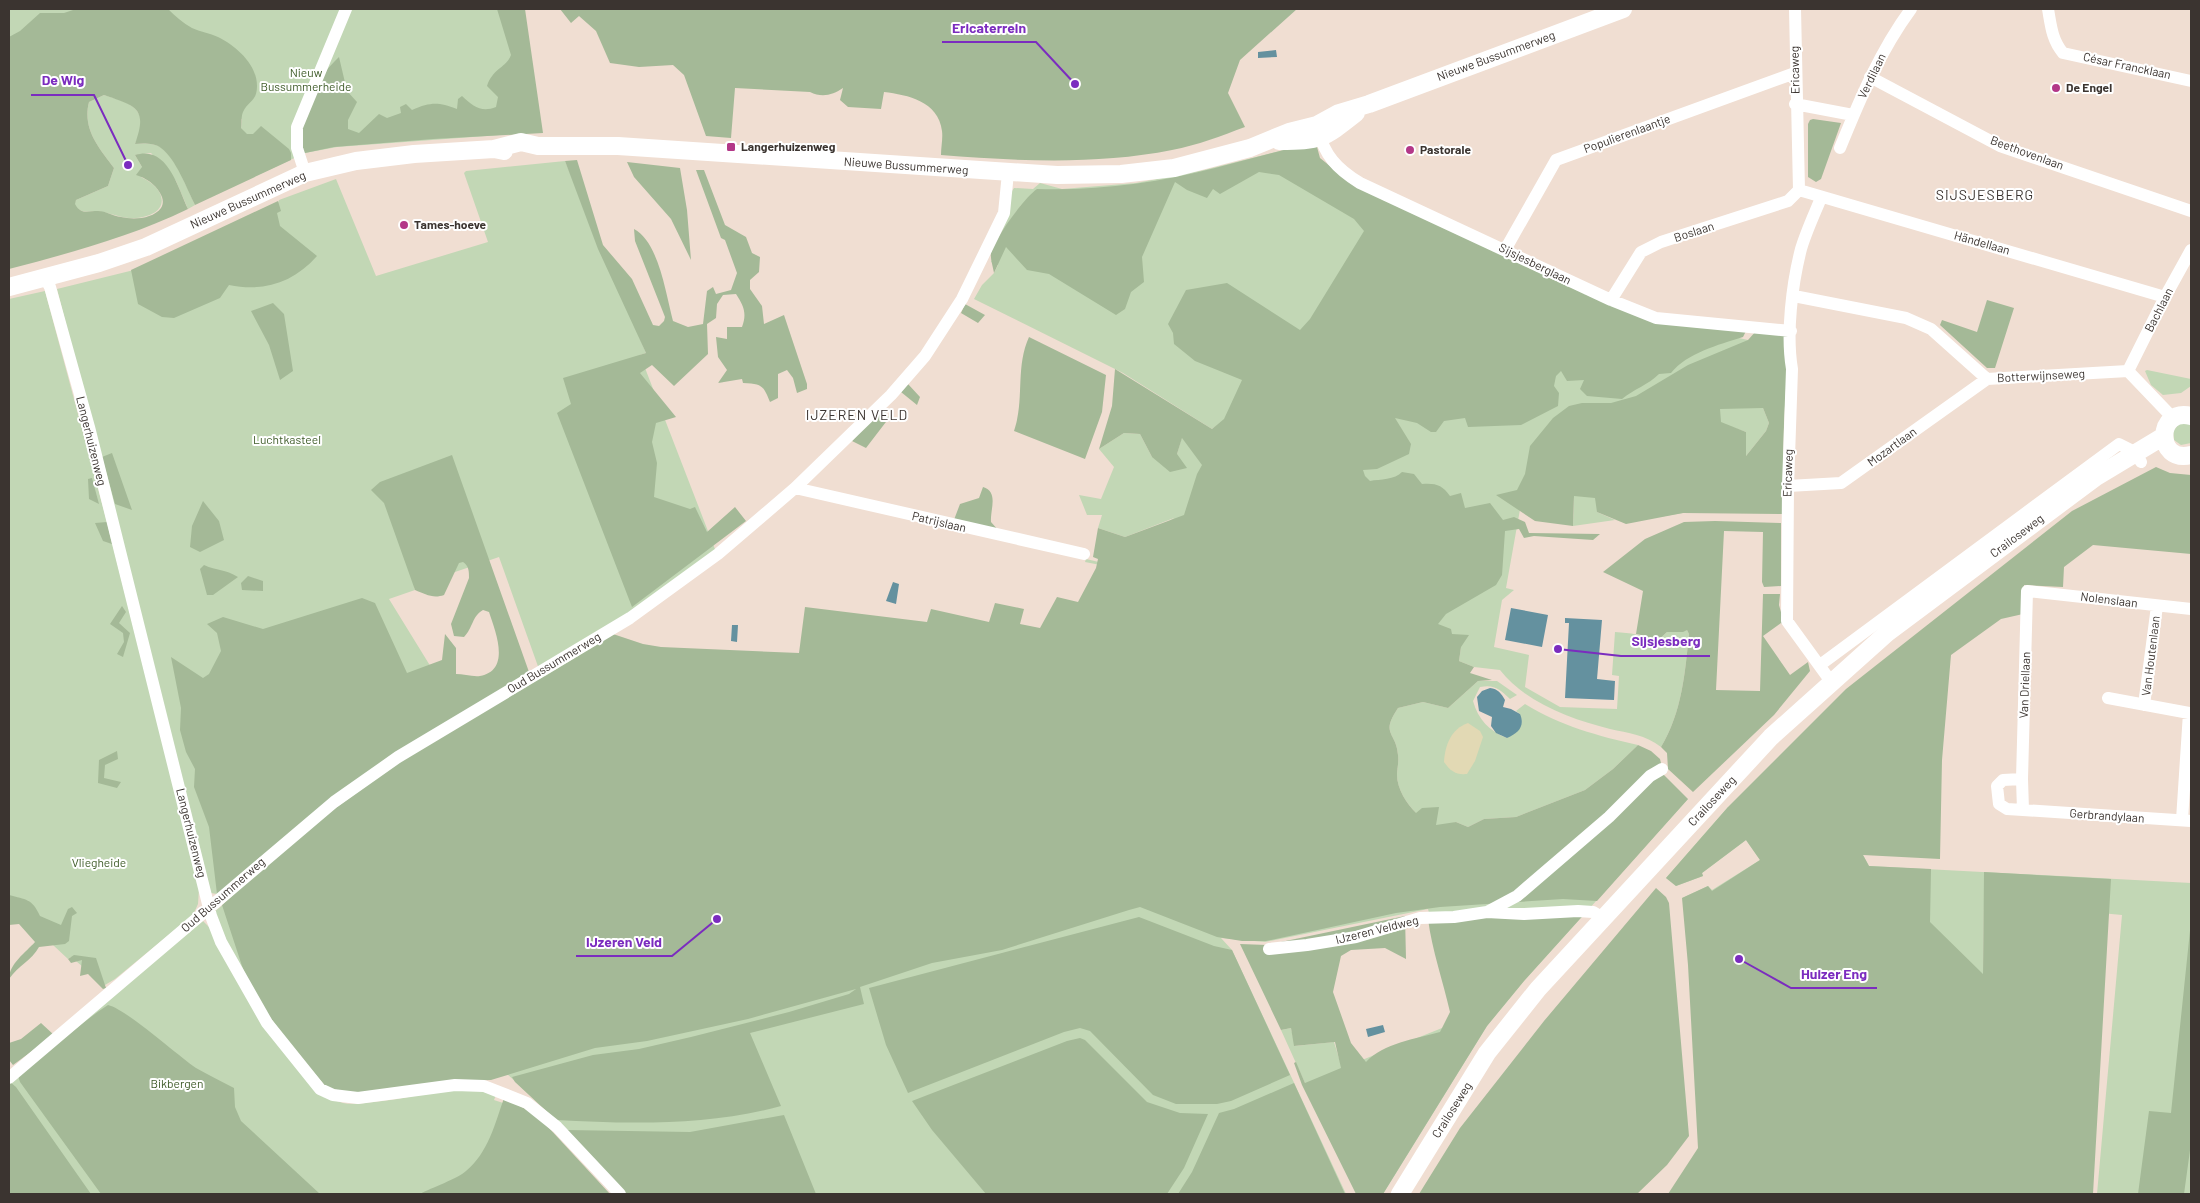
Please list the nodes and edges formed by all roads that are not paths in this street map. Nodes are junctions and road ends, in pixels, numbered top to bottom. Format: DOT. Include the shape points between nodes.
graph roads {
  1 [pos="346,9"];
  2 [pos="1623,9"];
  3 [pos="1794,9"];
  4 [pos="1912,9"];
  5 [pos="2048,9"];
  6 [pos="1795,73"];
  7 [pos="1870,77"];
  8 [pos="2191,81"];
  9 [pos="1795,104"];
  10 [pos="1853,115"];
  11 [pos="1318,132"];
  12 [pos="1840,148"];
  13 [pos="305,173"];
  14 [pos="1008,173"];
  15 [pos="1799,190"];
  16 [pos="1820,198"];
  17 [pos="2191,211"];
  18 [pos="1505,250"];
  19 [pos="2191,250"];
  20 [pos="44,278"];
  21 [pos="9,287"];
  22 [pos="1794,296"];
  23 [pos="2165,297"];
  24 [pos="1611,300"];
  25 [pos="1791,330"];
  26 [pos="2128,372"];
  27 [pos="1987,379"];
  28 [pos="2191,416"];
  29 [pos="2173,418"];
  30 [pos="2166,442"];
  31 [pos="2191,455"];
  32 [pos="2138,457"];
  33 [pos="1788,486"];
  34 [pos="794,488"];
  35 [pos="1084,554"];
  36 [pos="2027,591"];
  37 [pos="2157,606"];
  38 [pos="2191,609"];
  39 [pos="1820,665"];
  40 [pos="1832,683"];
  41 [pos="2108,698"];
  42 [pos="2144,705"];
  43 [pos="2190,723"];
  44 [pos="1662,769"];
  45 [pos="2022,779"];
  46 [pos="2023,810"];
  47 [pos="2187,821"];
  48 [pos="209,907"];
  49 [pos="1487,912"];
  50 [pos="1603,918"];
  51 [pos="1269,949"];
  52 [pos="11,1077"];
  53 [pos="620,1194"];
  54 [pos="1400,1194"];
  1 -- 13 [label="street" via="297,127 297,148"];
  2 -- 11 [label="main road, Nieuwe Bussummerweg" via="1446,69 1369,104"];
  3 -- 6 [label="street, Ericaweg"];
  4 -- 7 [label="street, Verdilaan" via="1893,34"];
  5 -- 8 [label="street, César Francklaan" via="2052,34 2063,53"];
  6 -- 9 [label="street, Ericaweg"];
  6 -- 18 [label="street, Populierenlaantje" via="1556,160"];
  7 -- 10 [label="street, Verdilaan"];
  7 -- 17 [label="street, Beethovenlaan" via="2000,146"];
  9 -- 10 [label="street"];
  9 -- 15 [label="street, Ericaweg"];
  10 -- 12 [label="street, Verdilaan"];
  11 -- 14 [label="main road, Nieuwe Bussummerweg" via="1309,141 1270,141 1174,168 1122,174"];
  11 -- 18 [label="street, Sijsjesberglaan" via="1332,161 1352,178"];
  13 -- 14 [label="main road, Nieuwe Bussummerweg" via="356,161 414,154 494,149 519,153 538,146 618,146"];
  13 -- 20 [label="main road, Nieuwe Bussummerweg" via="146,247"];
  14 -- 34 [label="street, Oud Bussummerweg" via="1004,212 962,299 925,356 891,395"];
  15 -- 16 [label="street, Händellaan"];
  15 -- 24 [label="street, Boslaan" via="1788,201 1661,242 1640,252"];
  16 -- 22 [label="street, Ericaweg" via="1801,249"];
  16 -- 23 [label="street, Händellaan"];
  18 -- 24 [label="street, Sijsjesberglaan"];
  19 -- 23 [label="street, Bachlaan"];
  20 -- 21 [label="main road, Nieuwe Bussummerweg"];
  20 -- 48 [label="street, Langerhuizenweg" via="52,294 89,427"];
  22 -- 25 [label="street, Ericaweg"];
  22 -- 27 [label="street, Botterwijnseweg" via="1906,318 1931,329"];
  23 -- 26 [label="street, Bachlaan"];
  24 -- 25 [label="street, Sijsjesberglaan" via="1656,318"];
  25 -- 33 [label="street, Ericaweg"];
  26 -- 27 [label="street, Botterwijnseweg"];
  26 -- 29 [label="street"];
  27 -- 33 [label="street, Mozartlaan" via="1841,484"];
  28 -- 29 [label="main road" via="2182,414"];
  29 -- 30 [label="main road" via="2166,426"];
  30 -- 31 [label="main road" via="2177,455"];
  30 -- 32 [label="main road, Crailoseweg"];
  32 -- 39 [label="street, Crailoseweg" via="2119,444"];
  32 -- 40 [label="main road, Crailoseweg" via="2096,477 1887,633"];
  33 -- 39 [label="street, Ericaweg" via="1787,621"];
  34 -- 35 [label="street, Patrijslaan"];
  34 -- 48 [label="street, Oud Bussummerweg" via="718,554 630,618 398,757 334,802"];
  36 -- 37 [label="street, Nolenslaan"];
  36 -- 45 [label="street, Van Driellaan"];
  37 -- 38 [label="street, Nolenslaan"];
  37 -- 42 [label="street, Van Houtenlaan"];
  39 -- 40 [label="street, Ericaweg"];
  40 -- 50 [label="main road, Crailoseweg" via="1771,737"];
  41 -- 42 [label="street, Van Houtenlaan"];
  42 -- 43 [label="street, Van Houtenlaan" via="2189,713"];
  43 -- 47 [label="street, Van Houtenlaan"];
  44 -- 49 [label="street" via="1650,776 1609,817 1517,896"];
  45 -- 46 [label="street, Van Driellaan"];
  45 -- 46 [label="street" via="2003,780 1997,786 1999,804 2006,809"];
  46 -- 47 [label="street, Gerbrandylaan"];
  48 -- 52 [label="street, Oud Bussummerweg"];
  48 -- 53 [label="street, Langerhuizenweg" via="222,942 267,1023 320,1089 333,1095 358,1098 454,1085 484,1086 527,1103 557,1127"];
  49 -- 50 [label="street, IJzeren Veldweg" via="1578,911 1593,912"];
  49 -- 51 [label="street, IJzeren Veldweg" via="1420,918 1356,937"];
  50 -- 54 [label="main road, Crailoseweg" via="1538,989 1487,1052"];
}
